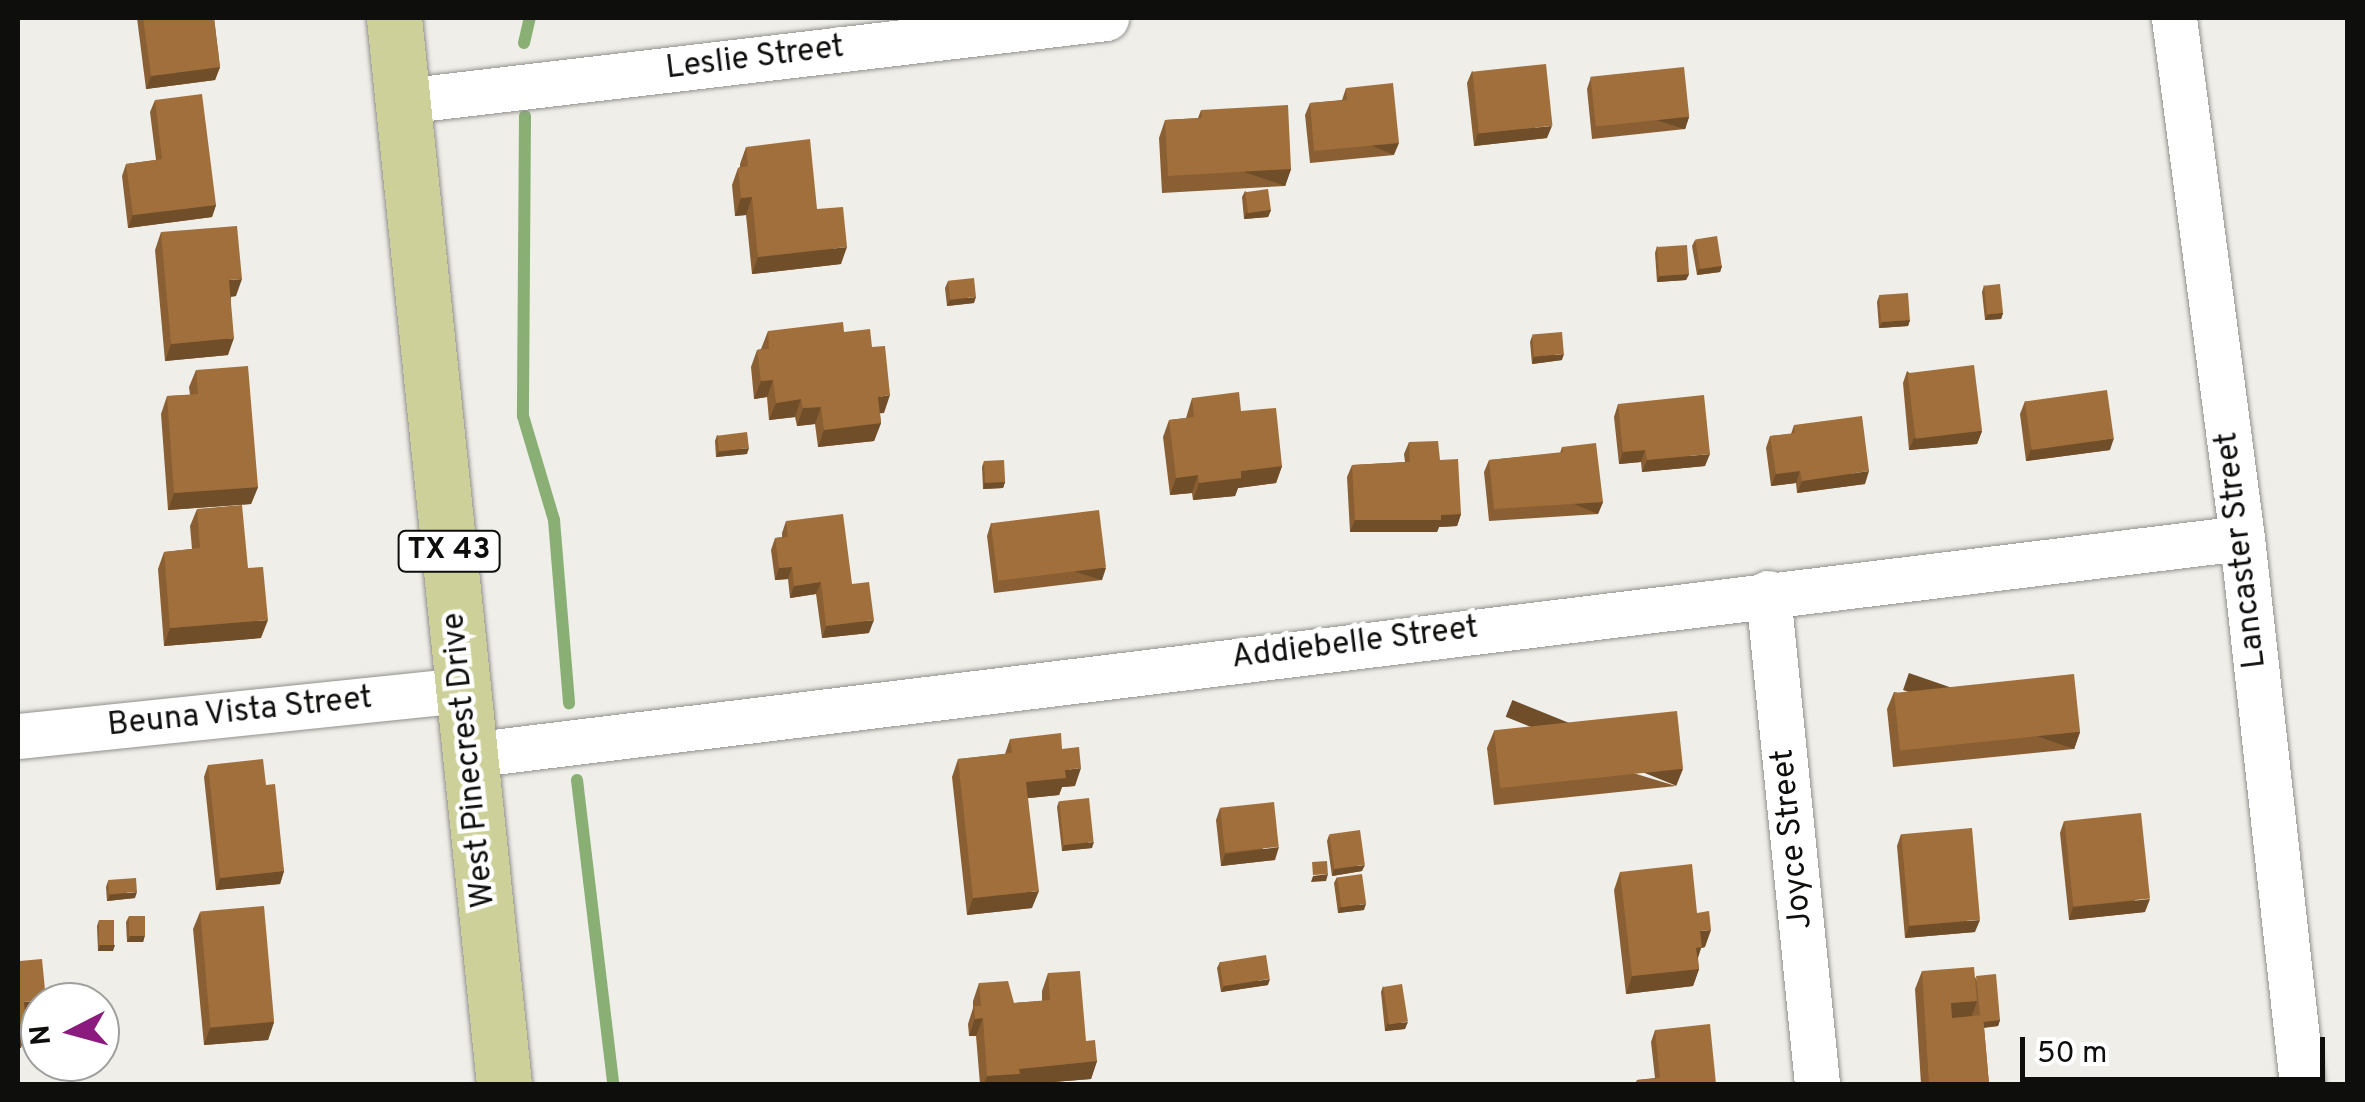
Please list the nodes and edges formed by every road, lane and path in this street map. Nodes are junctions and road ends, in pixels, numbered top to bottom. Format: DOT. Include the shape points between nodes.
graph roads {
  1 [pos="394,18"];
  2 [pos="1106,18"];
  3 [pos="2174,18"];
  4 [pos="404,101"];
  5 [pos="2242,538"];
  6 [pos="1768,593"];
  7 [pos="462,690"];
  8 [pos="18,736"];
  9 [pos="469,755"];
  10 [pos="504,1084"];
  11 [pos="1817,1084"];
  12 [pos="2302,1084"];
  1 -- 4 [label="main road, West Pinecrest Drive / TX 43"];
  2 -- 4 [label="street, Leslie Street"];
  3 -- 5 [label="street, Lancaster Street"];
  4 -- 7 [label="main road, West Pinecrest Drive / TX 43"];
  5 -- 6 [label="street, Addiebelle Street"];
  5 -- 12 [label="street, Lancaster Street"];
  6 -- 9 [label="street, Addiebelle Street"];
  6 -- 11 [label="street, Joyce Street"];
  7 -- 8 [label="street, Beuna Vista Street"];
  7 -- 9 [label="main road, West Pinecrest Drive / TX 43"];
  9 -- 10 [label="main road, West Pinecrest Drive / TX 43"];
}
